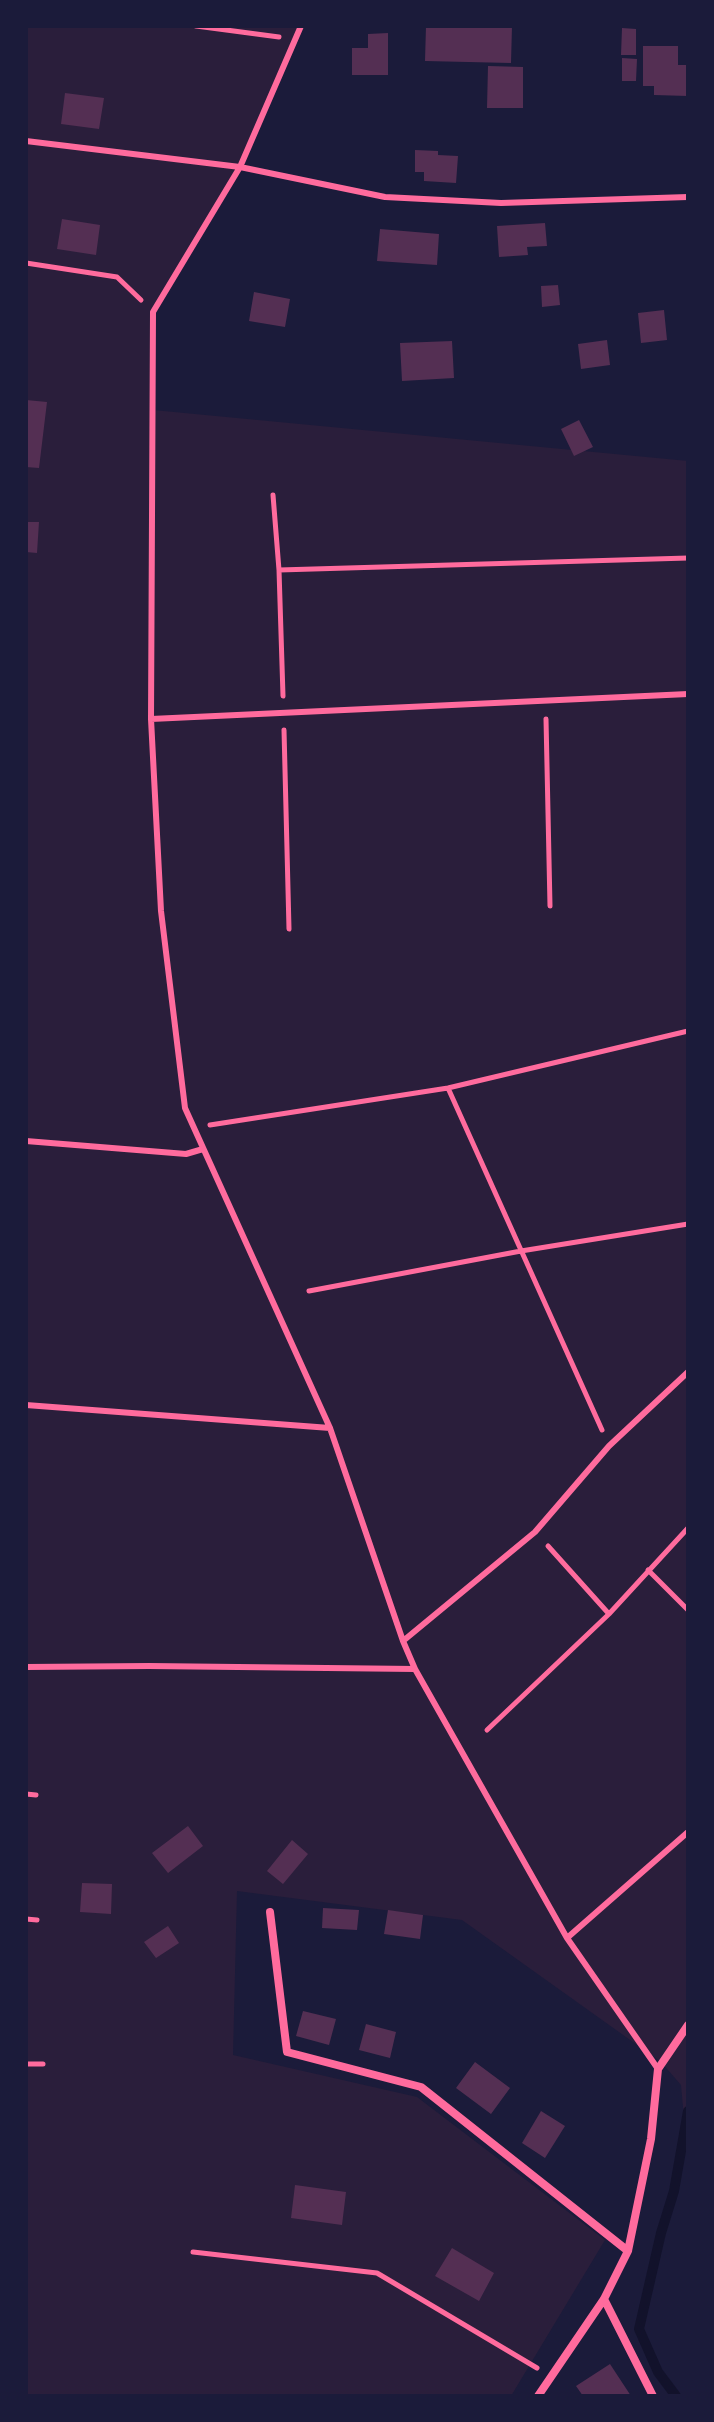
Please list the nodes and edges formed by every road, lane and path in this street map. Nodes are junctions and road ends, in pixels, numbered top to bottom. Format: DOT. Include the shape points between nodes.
graph roads {
  1 [pos="196,26"];
  2 [pos="301,26"];
  3 [pos="295,39"];
  4 [pos="26,141"];
  5 [pos="240,167"];
  6 [pos="688,197"];
  7 [pos="26,263"];
  8 [pos="153,312"];
  9 [pos="273,495"];
  10 [pos="688,558"];
  11 [pos="279,570"];
  12 [pos="688,694"];
  13 [pos="545,702"];
  14 [pos="284,715"];
  15 [pos="151,719"];
  16 [pos="550,906"];
  17 [pos="289,929"];
  18 [pos="688,1031"];
  19 [pos="448,1088"];
  20 [pos="193,1127"];
  21 [pos="26,1141"];
  22 [pos="203,1149"];
  23 [pos="688,1224"];
  24 [pos="521,1251"];
  25 [pos="309,1291"];
  26 [pos="688,1372"];
  27 [pos="26,1405"];
  28 [pos="330,1428"];
  29 [pos="609,1446"];
  30 [pos="688,1528"];
  31 [pos="535,1532"];
  32 [pos="648,1570"];
  33 [pos="688,1610"];
  34 [pos="609,1614"];
  35 [pos="403,1641"];
  36 [pos="26,1667"];
  37 [pos="415,1669"];
  38 [pos="487,1730"];
  39 [pos="26,1794"];
  40 [pos="36,1795"];
  41 [pos="688,1832"];
  42 [pos="270,1912"];
  43 [pos="26,1919"];
  44 [pos="37,1920"];
  45 [pos="567,1938"];
  46 [pos="688,2025"];
  47 [pos="26,2064"];
  48 [pos="43,2064"];
  49 [pos="658,2069"];
  50 [pos="628,2251"];
  51 [pos="193,2252"];
  52 [pos="604,2299"];
  53 [pos="551,2376"];
  54 [pos="538,2396"];
  55 [pos="653,2396"];
  1 -- 3 [label="path"];
  2 -- 3 [label="lane"];
  3 -- 5 [label="lane"];
  4 -- 5 [label="lane"];
  5 -- 6 [label="lane" via="385,197 501,203"];
  5 -- 8 [label="lane"];
  7 -- 8 [label="path" via="117,277"];
  8 -- 15 [label="lane"];
  9 -- 11 [label="path"];
  10 -- 11 [label="path"];
  11 -- 14 [label="path"];
  12 -- 13 [label="lane"];
  13 -- 14 [label="lane"];
  13 -- 16 [label="path"];
  14 -- 15 [label="lane"];
  14 -- 17 [label="path"];
  15 -- 20 [label="lane" via="161,911 185,1108"];
  18 -- 19 [label="path"];
  19 -- 20 [label="path"];
  19 -- 24 [label="path"];
  20 -- 22 [label="lane"];
  21 -- 22 [label="lane" via="186,1154"];
  22 -- 28 [label="lane"];
  23 -- 24 [label="path"];
  24 -- 25 [label="path"];
  24 -- 29 [label="path"];
  26 -- 29 [label="lane"];
  27 -- 28 [label="lane"];
  28 -- 35 [label="lane"];
  29 -- 31 [label="lane"];
  30 -- 32 [label="path"];
  31 -- 34 [label="path"];
  31 -- 35 [label="lane"];
  32 -- 33 [label="path"];
  32 -- 34 [label="path"];
  34 -- 38 [label="path"];
  35 -- 37 [label="lane"];
  36 -- 37 [label="lane"];
  37 -- 45 [label="lane"];
  39 -- 40 [label="path"];
  41 -- 45 [label="lane"];
  42 -- 50 [label="street" via="287,2052 421,2087"];
  43 -- 44 [label="path"];
  45 -- 49 [label="lane"];
  46 -- 49 [label="street"];
  47 -- 48 [label="path"];
  49 -- 50 [label="street" via="651,2139"];
  50 -- 52 [label="street"];
  51 -- 53 [label="path" via="377,2273"];
  52 -- 53 [label="street"];
  52 -- 55 [label="street"];
  53 -- 54 [label="street"];
}
